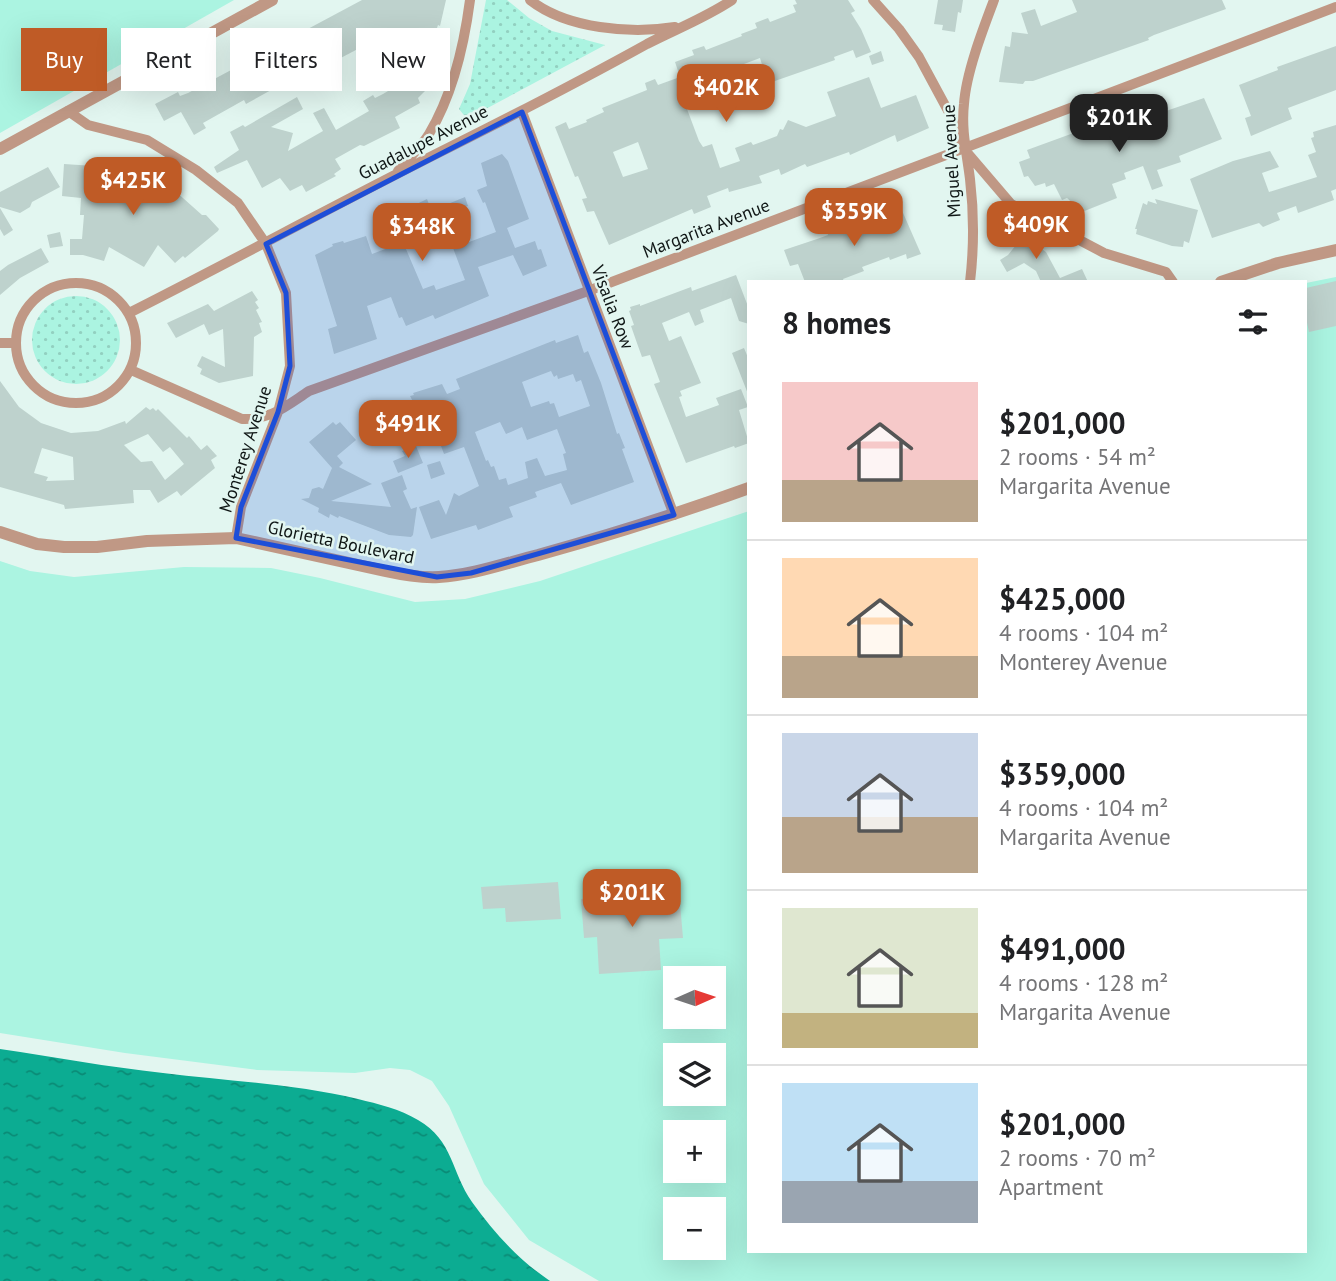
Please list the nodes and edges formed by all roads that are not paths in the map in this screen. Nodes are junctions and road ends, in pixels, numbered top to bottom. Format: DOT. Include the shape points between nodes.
graph roads {
  1 [pos="272,0"];
  2 [pos="470,0"];
  3 [pos="530,0"];
  4 [pos="732,0"];
  5 [pos="873,0"];
  6 [pos="994,0"];
  7 [pos="1336,7"];
  8 [pos="704,18"];
  9 [pos="68,111"];
  10 [pos="522,112"];
  11 [pos="0,149"];
  12 [pos="964,149"];
  13 [pos="395,175"];
  14 [pos="266,244"];
  15 [pos="1336,250"];
  16 [pos="970,280"];
  17 [pos="1172,280"];
  18 [pos="1227,280"];
  19 [pos="588,291"];
  20 [pos="129,313"];
  21 [pos="0,343"];
  22 [pos="15,343"];
  23 [pos="131,370"];
  24 [pos="278,412"];
  25 [pos="747,489"];
  26 [pos="674,515"];
  27 [pos="0,532"];
  28 [pos="236,538"];
  1 -- 9 [label="street"];
  2 -- 13 [label="street" via="446,103 428,136"];
  3 -- 8 [label="street" via="562,17 631,31 673,28"];
  4 -- 8 [label="street, Guadalupe Avenue"];
  5 -- 12 [label="street" via="919,57"];
  6 -- 12 [label="street, Miguel Avenue" via="964,103"];
  7 -- 12 [label="street, Margarita Avenue"];
  8 -- 10 [label="street, Guadalupe Avenue"];
  9 -- 11 [label="street"];
  9 -- 14 [label="street, Monterey Avenue" via="88,125 147,140 196,170 238,203"];
  10 -- 13 [label="street, Guadalupe Avenue"];
  10 -- 19 [label="street, Visalia Row"];
  12 -- 16 [label="street, Miguel Avenue" via="970,180"];
  12 -- 17 [label="street" via="1011,204 1104,253 1166,272"];
  12 -- 19 [label="street, Margarita Avenue"];
  13 -- 14 [label="street, Guadalupe Avenue"];
  14 -- 20 [label="street, Guadalupe Avenue"];
  14 -- 24 [label="street, Monterey Avenue" via="286,293 289,330 290,366"];
  15 -- 18 [label="street"];
  19 -- 24 [label="street, Margarita Avenue" via="309,391"];
  19 -- 26 [label="street, Visalia Row"];
  20 -- 22 [label="street" via="100,287 61,284 28,306"];
  20 -- 23 [label="street" via="136,351"];
  21 -- 22 [label="street"];
  22 -- 23 [label="street" via="28,381 43,395 62,403 83,404 102,398"];
  23 -- 24 [label="street, Margarita Avenue" via="242,419"];
  24 -- 28 [label="street, Monterey Avenue" via="241,507"];
  25 -- 26 [label="street, Glorietta Boulevard"];
  26 -- 28 [label="street, Glorietta Boulevard" via="484,569 437,577 410,576"];
  27 -- 28 [label="street, Glorietta Boulevard" via="64,547"];
}
